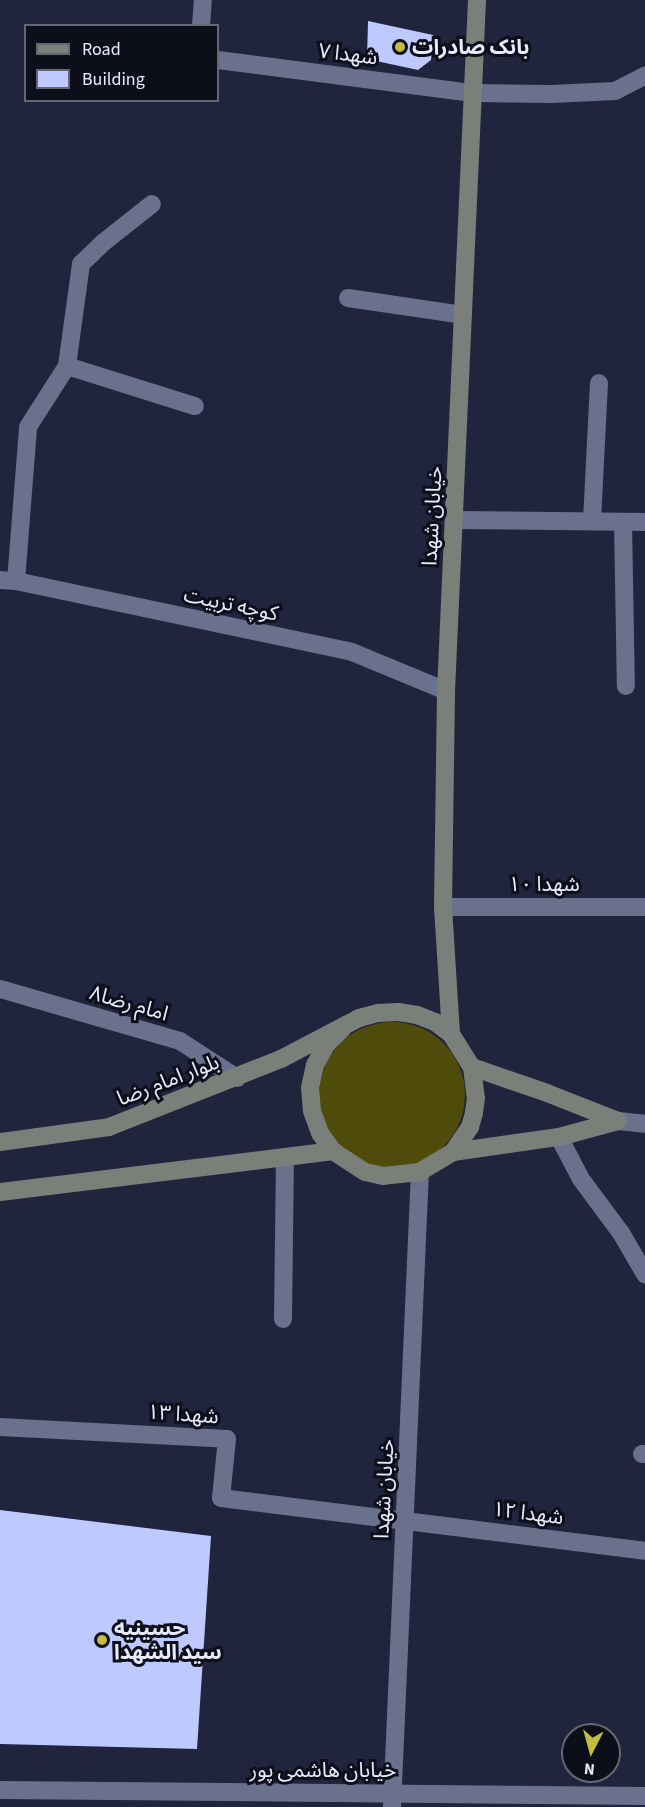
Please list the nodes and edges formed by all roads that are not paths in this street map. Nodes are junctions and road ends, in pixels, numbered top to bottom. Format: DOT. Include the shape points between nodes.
graph roads {
  1 [pos="203,0"];
  2 [pos="477,0"];
  3 [pos="201,24"];
  4 [pos="219,60"];
  5 [pos="645,76"];
  6 [pos="473,93"];
  7 [pos="152,204"];
  8 [pos="348,298"];
  9 [pos="463,315"];
  10 [pos="67,366"];
  11 [pos="599,383"];
  12 [pos="195,406"];
  13 [pos="454,520"];
  14 [pos="592,521"];
  15 [pos="623,522"];
  16 [pos="645,522"];
  17 [pos="8,581"];
  18 [pos="626,686"];
  19 [pos="446,691"];
  20 [pos="443,907"];
  21 [pos="645,907"];
  22 [pos="0,989"];
  23 [pos="343,1028"];
  24 [pos="451,1034"];
  25 [pos="472,1067"];
  26 [pos="237,1078"];
  27 [pos="618,1121"];
  28 [pos="645,1124"];
  29 [pos="559,1137"];
  30 [pos="0,1142"];
  31 [pos="333,1151"];
  32 [pos="453,1152"];
  33 [pos="285,1157"];
  34 [pos="420,1172"];
  35 [pos="0,1192"];
  36 [pos="645,1274"];
  37 [pos="283,1319"];
  38 [pos="0,1426"];
  39 [pos="405,1520"];
  40 [pos="645,1551"];
  41 [pos="0,1790"];
  42 [pos="645,1796"];
  43 [pos="392,1800"];
  1 -- 3 [label="street"];
  2 -- 6 [label="main road, خیابان شهدا"];
  4 -- 6 [label="street, شهدا ۷"];
  5 -- 6 [label="street, شهدا ۷" via="615,92"];
  6 -- 9 [label="main road, خیابان شهدا"];
  7 -- 10 [label="street" via="81,264"];
  8 -- 9 [label="street"];
  9 -- 13 [label="main road, خیابان شهدا"];
  10 -- 12 [label="street"];
  10 -- 17 [label="street" via="28,427"];
  11 -- 14 [label="street"];
  13 -- 14 [label="street"];
  13 -- 19 [label="main road, خیابان شهدا"];
  14 -- 15 [label="street"];
  15 -- 16 [label="street"];
  15 -- 18 [label="street"];
  17 -- 19 [label="street, کوچه تربیت" via="352,652"];
  19 -- 20 [label="main road, خیابان شهدا"];
  20 -- 21 [label="street, شهدا ۱۰"];
  20 -- 24 [label="main road, خیابان شهدا"];
  22 -- 26 [label="street, ۸امام رضا" via="180,1041"];
  23 -- 24 [label="main road" via="359,1018 398,1012 435,1022"];
  23 -- 26 [label="main road, بلوار امام رضا"];
  23 -- 31 [label="main road" via="326,1045 315,1065 310,1088 312,1111 320,1133"];
  24 -- 25 [label="main road"];
  25 -- 27 [label="main road"];
  25 -- 32 [label="main road" via="474,1113 470,1127"];
  26 -- 30 [label="main road, بلوار امام رضا" via="109,1127"];
  27 -- 28 [label="street"];
  27 -- 29 [label="main road"];
  29 -- 32 [label="main road"];
  29 -- 36 [label="street" via="581,1179 621,1233"];
  31 -- 33 [label="main road"];
  31 -- 34 [label="main road" via="348,1164 383,1176"];
  32 -- 34 [label="main road"];
  33 -- 35 [label="main road"];
  33 -- 37 [label="street"];
  34 -- 39 [label="street, خیابان شهدا"];
  38 -- 39 [label="street, شهدا ۱۳" via="227,1439 221,1498"];
  39 -- 40 [label="street, شهدا ۱۲"];
  39 -- 43 [label="street, خیابان شهدا"];
  41 -- 43 [label="street, خیابان هاشمی پور"];
  42 -- 43 [label="street, خیابان هاشمی پور"];
}
